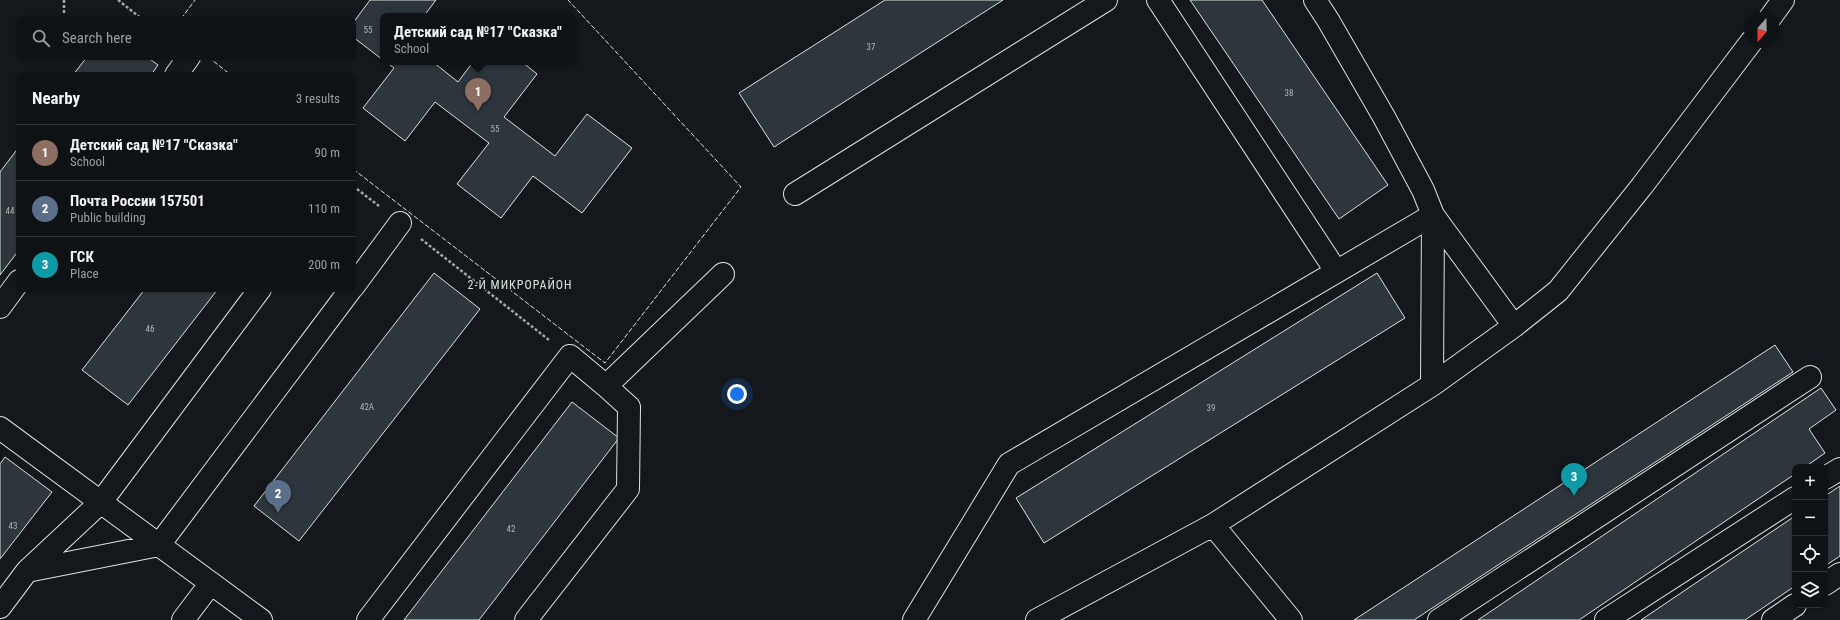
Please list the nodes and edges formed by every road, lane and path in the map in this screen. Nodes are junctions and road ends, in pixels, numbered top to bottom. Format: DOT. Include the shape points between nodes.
graph roads {
  1 [pos="64,0"];
  2 [pos="118,0"];
  3 [pos="1106,0"];
  4 [pos="1158,0"];
  5 [pos="1315,0"];
  6 [pos="1783,0"];
  7 [pos="1774,12"];
  8 [pos="64,15"];
  9 [pos="138,16"];
  10 [pos="1746,48"];
  11 [pos="187,60"];
  12 [pos="178,72"];
  13 [pos="356,188"];
  14 [pos="795,194"];
  15 [pos="1433,215"];
  16 [pos="400,223"];
  17 [pos="1336,271"];
  18 [pos="723,274"];
  19 [pos="356,283"];
  20 [pos="16,286"];
  21 [pos="258,292"];
  22 [pos="349,292"];
  23 [pos="0,306"];
  24 [pos="1514,326"];
  25 [pos="570,356"];
  26 [pos="1810,377"];
  27 [pos="1432,385"];
  28 [pos="606,386"];
  29 [pos="0,428"];
  30 [pos="1840,469"];
  31 [pos="1828,476"];
  32 [pos="1792,500"];
  33 [pos="101,502"];
  34 [pos="1213,525"];
  35 [pos="160,545"];
  36 [pos="27,571"];
  37 [pos="1840,574"];
  38 [pos="1828,582"];
  39 [pos="211,583"];
  40 [pos="0,607"];
  41 [pos="1792,607"];
  42 [pos="183,620"];
  43 [pos="260,620"];
  44 [pos="368,620"];
  45 [pos="526,620"];
  46 [pos="914,620"];
  47 [pos="1037,620"];
  48 [pos="1291,620"];
  49 [pos="1439,620"];
  50 [pos="1606,620"];
  51 [pos="1773,620"];
  1 -- 8 [label="path"];
  2 -- 9 [label="path"];
  3 -- 14 [label="street"];
  4 -- 17 [label="street"];
  5 -- 15 [label="street" via="1384,117 1423,190"];
  6 -- 7 [label="street"];
  10 -- 24 [label="street" via="1642,186 1558,291"];
  11 -- 12 [label="street"];
  13 -- 16 [label="path"];
  15 -- 17 [label="street"];
  15 -- 24 [label="street"];
  15 -- 27 [label="street"];
  16 -- 19 [label="street"];
  16 -- 25 [label="path"];
  17 -- 46 [label="street" via="1009,464"];
  18 -- 28 [label="street"];
  20 -- 23 [label="street"];
  21 -- 33 [label="street"];
  22 -- 35 [label="street"];
  24 -- 27 [label="street"];
  25 -- 28 [label="street"];
  25 -- 44 [label="street"];
  26 -- 49 [label="street"];
  27 -- 34 [label="street"];
  28 -- 45 [label="street" via="629,407 628,489"];
  29 -- 33 [label="street"];
  30 -- 31 [label="street"];
  32 -- 50 [label="street"];
  33 -- 35 [label="street"];
  33 -- 36 [label="street"];
  34 -- 47 [label="street"];
  34 -- 48 [label="street"];
  35 -- 36 [label="street"];
  35 -- 39 [label="street"];
  36 -- 40 [label="street"];
  37 -- 38 [label="street"];
  39 -- 42 [label="street"];
  39 -- 43 [label="street"];
  41 -- 51 [label="street"];
}
